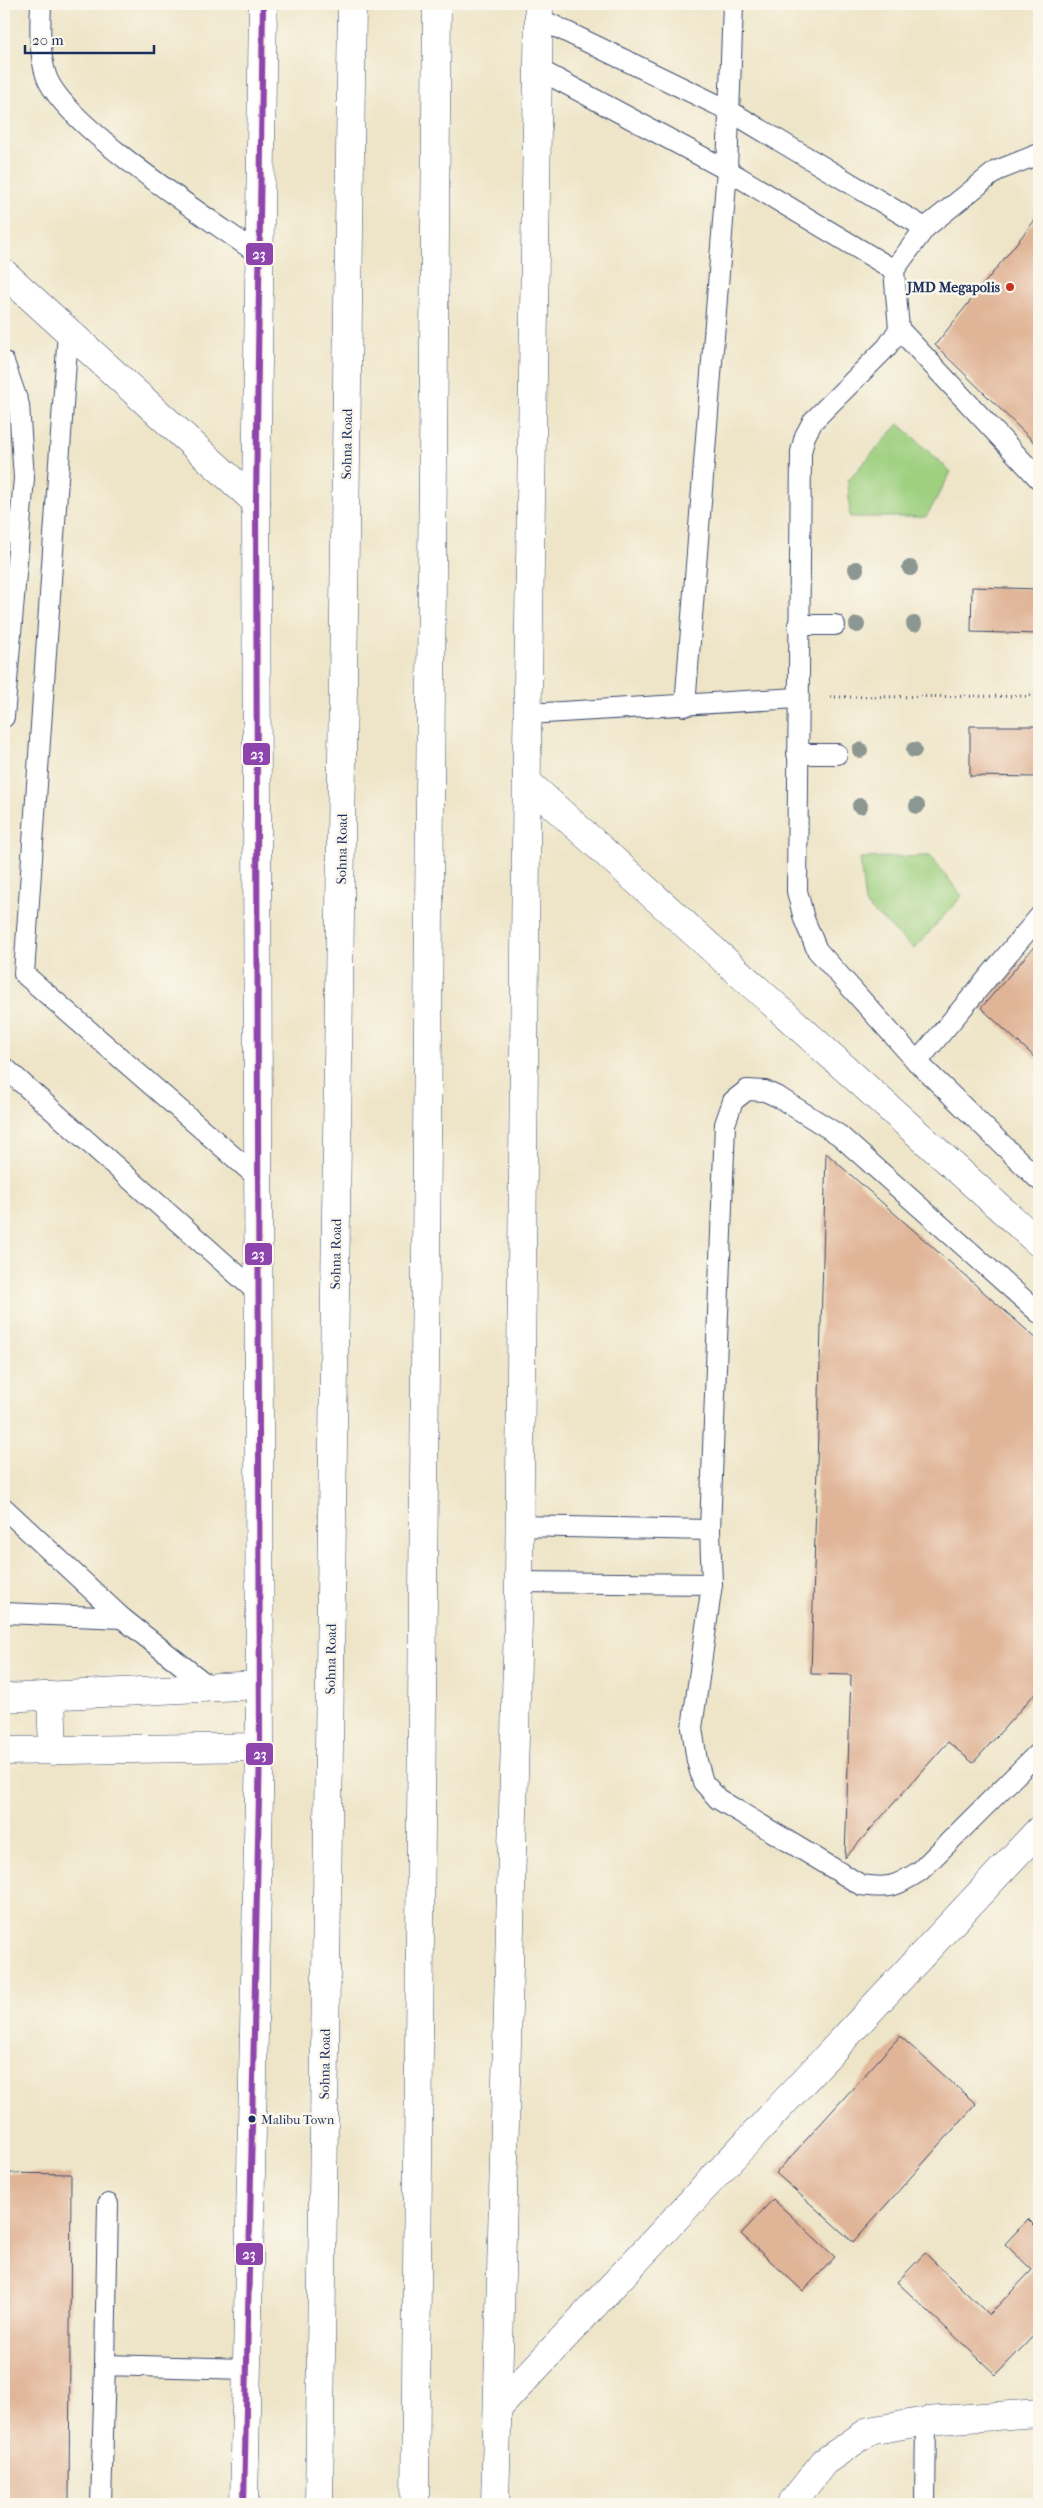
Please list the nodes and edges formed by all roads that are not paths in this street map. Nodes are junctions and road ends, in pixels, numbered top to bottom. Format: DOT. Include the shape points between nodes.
graph roads {
  1 [pos="41,4"];
  2 [pos="263,4"];
  3 [pos="352,4"];
  4 [pos="437,4"];
  5 [pos="734,4"];
  6 [pos="539,11"];
  7 [pos="540,70"];
  8 [pos="728,110"];
  9 [pos="1039,154"];
  10 [pos="727,170"];
  11 [pos="925,228"];
  12 [pos="260,255"];
  13 [pos="894,270"];
  14 [pos="4,273"];
  15 [pos="899,329"];
  16 [pos="68,332"];
  17 [pos="4,362"];
  18 [pos="1039,479"];
  19 [pos="256,502"];
  20 [pos="798,625"];
  21 [pos="835,625"];
  22 [pos="797,698"];
  23 [pos="685,706"];
  24 [pos="528,714"];
  25 [pos="4,717"];
  26 [pos="797,754"];
  27 [pos="837,754"];
  28 [pos="527,782"];
  29 [pos="1039,917"];
  30 [pos="917,1062"];
  31 [pos="4,1068"];
  32 [pos="258,1178"];
  33 [pos="1039,1180"];
  34 [pos="1039,1243"];
  35 [pos="259,1294"];
  36 [pos="1039,1313"];
  37 [pos="4,1508"];
  38 [pos="519,1526"];
  39 [pos="710,1530"];
  40 [pos="519,1582"];
  41 [pos="712,1584"];
  42 [pos="4,1613"];
  43 [pos="122,1618"];
  44 [pos="260,1685"];
  45 [pos="212,1690"];
  46 [pos="51,1696"];
  47 [pos="4,1698"];
  48 [pos="260,1747"];
  49 [pos="4,1751"];
  50 [pos="53,1751"];
  51 [pos="1039,1752"];
  52 [pos="1039,1830"];
  53 [pos="108,2204"];
  54 [pos="105,2365"];
  55 [pos="246,2368"];
  56 [pos="498,2408"];
  57 [pos="1039,2413"];
  58 [pos="926,2421"];
  59 [pos="101,2504"];
  60 [pos="244,2504"];
  61 [pos="319,2504"];
  62 [pos="414,2504"];
  63 [pos="495,2504"];
  64 [pos="790,2504"];
  65 [pos="925,2504"];
  1 -- 12 [label="lane" via="40,28 46,76 66,106 115,151"];
  2 -- 12 [label="main road"];
  3 -- 61 [label="main road, Sohna Road"];
  4 -- 62 [label="main road"];
  5 -- 8 [label="lane"];
  6 -- 7 [label="main road"];
  6 -- 8 [label="lane"];
  7 -- 10 [label="lane"];
  7 -- 24 [label="main road"];
  8 -- 10 [label="lane"];
  8 -- 11 [label="lane"];
  9 -- 11 [label="lane" via="996,171"];
  10 -- 13 [label="lane"];
  10 -- 23 [label="lane"];
  11 -- 13 [label="lane"];
  12 -- 19 [label="main road"];
  13 -- 15 [label="lane"];
  14 -- 16 [label="main road"];
  15 -- 18 [label="lane"];
  15 -- 20 [label="lane" via="887,347 813,421 805,436 801,452"];
  16 -- 19 [label="main road"];
  16 -- 32 [label="lane" via="24,974"];
  17 -- 25 [label="lane" via="19,405 24,478"];
  19 -- 32 [label="main road"];
  20 -- 21 [label="lane"];
  20 -- 22 [label="lane"];
  22 -- 23 [label="lane"];
  22 -- 26 [label="lane"];
  23 -- 24 [label="lane"];
  24 -- 28 [label="main road"];
  26 -- 27 [label="lane"];
  26 -- 30 [label="lane" via="797,891 804,919 817,950"];
  28 -- 34 [label="main road"];
  28 -- 38 [label="main road"];
  29 -- 30 [label="lane"];
  30 -- 33 [label="lane"];
  31 -- 35 [label="lane"];
  32 -- 35 [label="main road"];
  35 -- 44 [label="main road"];
  36 -- 39 [label="lane" via="839,1135 780,1098 765,1091 747,1090 733,1101 725,1124"];
  37 -- 43 [label="lane"];
  38 -- 39 [label="lane"];
  38 -- 40 [label="main road"];
  39 -- 41 [label="lane"];
  40 -- 41 [label="lane"];
  40 -- 56 [label="main road"];
  41 -- 51 [label="lane" via="692,1728 703,1782 718,1799 861,1885 886,1889 920,1871"];
  42 -- 43 [label="lane"];
  43 -- 45 [label="lane"];
  44 -- 45 [label="main road"];
  44 -- 48 [label="main road"];
  45 -- 46 [label="main road"];
  46 -- 47 [label="main road"];
  46 -- 50 [label="main road"];
  48 -- 50 [label="main road"];
  48 -- 55 [label="main road"];
  49 -- 50 [label="main road"];
  52 -- 56 [label="main road"];
  53 -- 54 [label="lane"];
  54 -- 55 [label="lane"];
  54 -- 59 [label="lane"];
  55 -- 60 [label="main road"];
  56 -- 63 [label="main road"];
  57 -- 58 [label="main road"];
  58 -- 64 [label="main road" via="869,2430 824,2462"];
  58 -- 65 [label="lane"];
}
